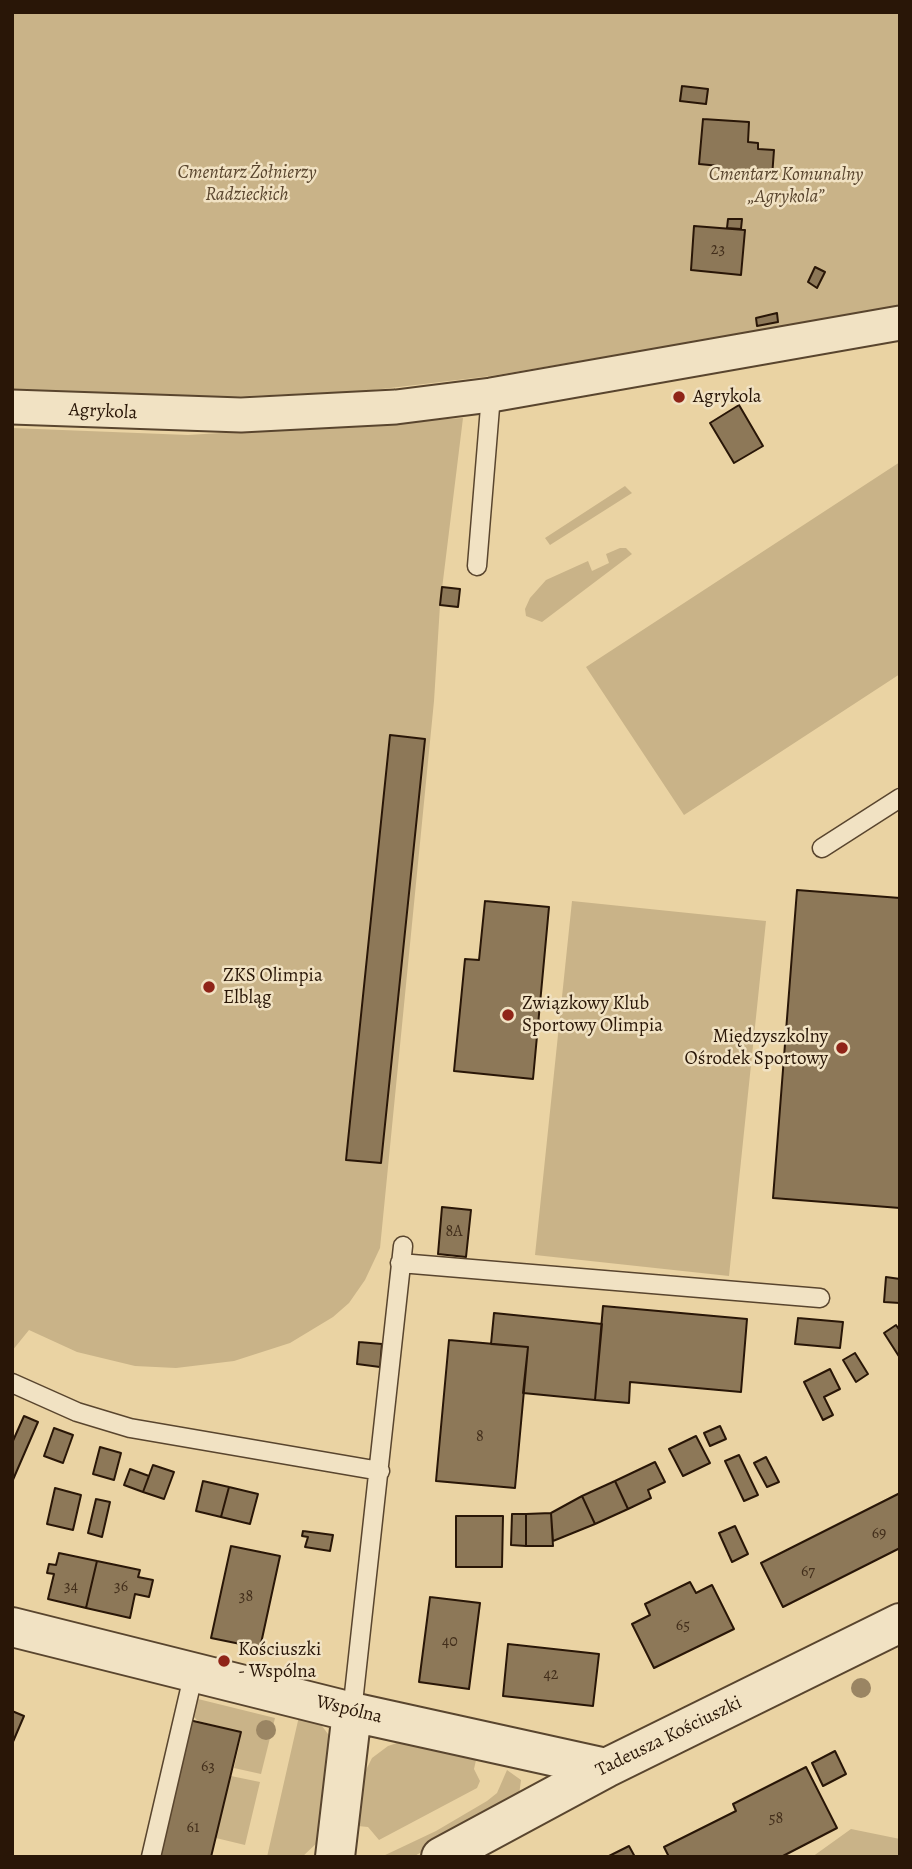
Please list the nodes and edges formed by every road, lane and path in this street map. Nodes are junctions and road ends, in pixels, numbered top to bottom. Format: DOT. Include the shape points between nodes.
graph roads {
  1 [pos="900,323"];
  2 [pos="491,395"];
  3 [pos="12,407"];
  4 [pos="477,566"];
  5 [pos="900,798"];
  6 [pos="822,849"];
  7 [pos="820,1298"];
  8 [pos="12,1383"];
  9 [pos="380,1471"];
  10 [pos="900,1623"];
  11 [pos="12,1627"];
  12 [pos="194,1672"];
  13 [pos="352,1712"];
  14 [pos="606,1768"];
  15 [pos="151,1857"];
  16 [pos="335,1857"];
  17 [pos="441,1857"];
  1 -- 2 [label="street, Agrykola"];
  2 -- 3 [label="street, Agrykola" via="396,407 241,415"];
  2 -- 4 [label="lane"];
  5 -- 6 [label="lane"];
  7 -- 9 [label="lane" via="402,1255"];
  8 -- 9 [label="lane" via="77,1412 130,1428"];
  9 -- 13 [label="lane"];
  10 -- 14 [label="street, Tadeusza Kościuszki"];
  11 -- 12 [label="street, Wspólna"];
  12 -- 13 [label="street, Wspólna"];
  12 -- 15 [label="lane"];
  13 -- 14 [label="street, Wspólna"];
  13 -- 16 [label="street"];
  14 -- 17 [label="street, Tadeusza Kościuszki"];
}
